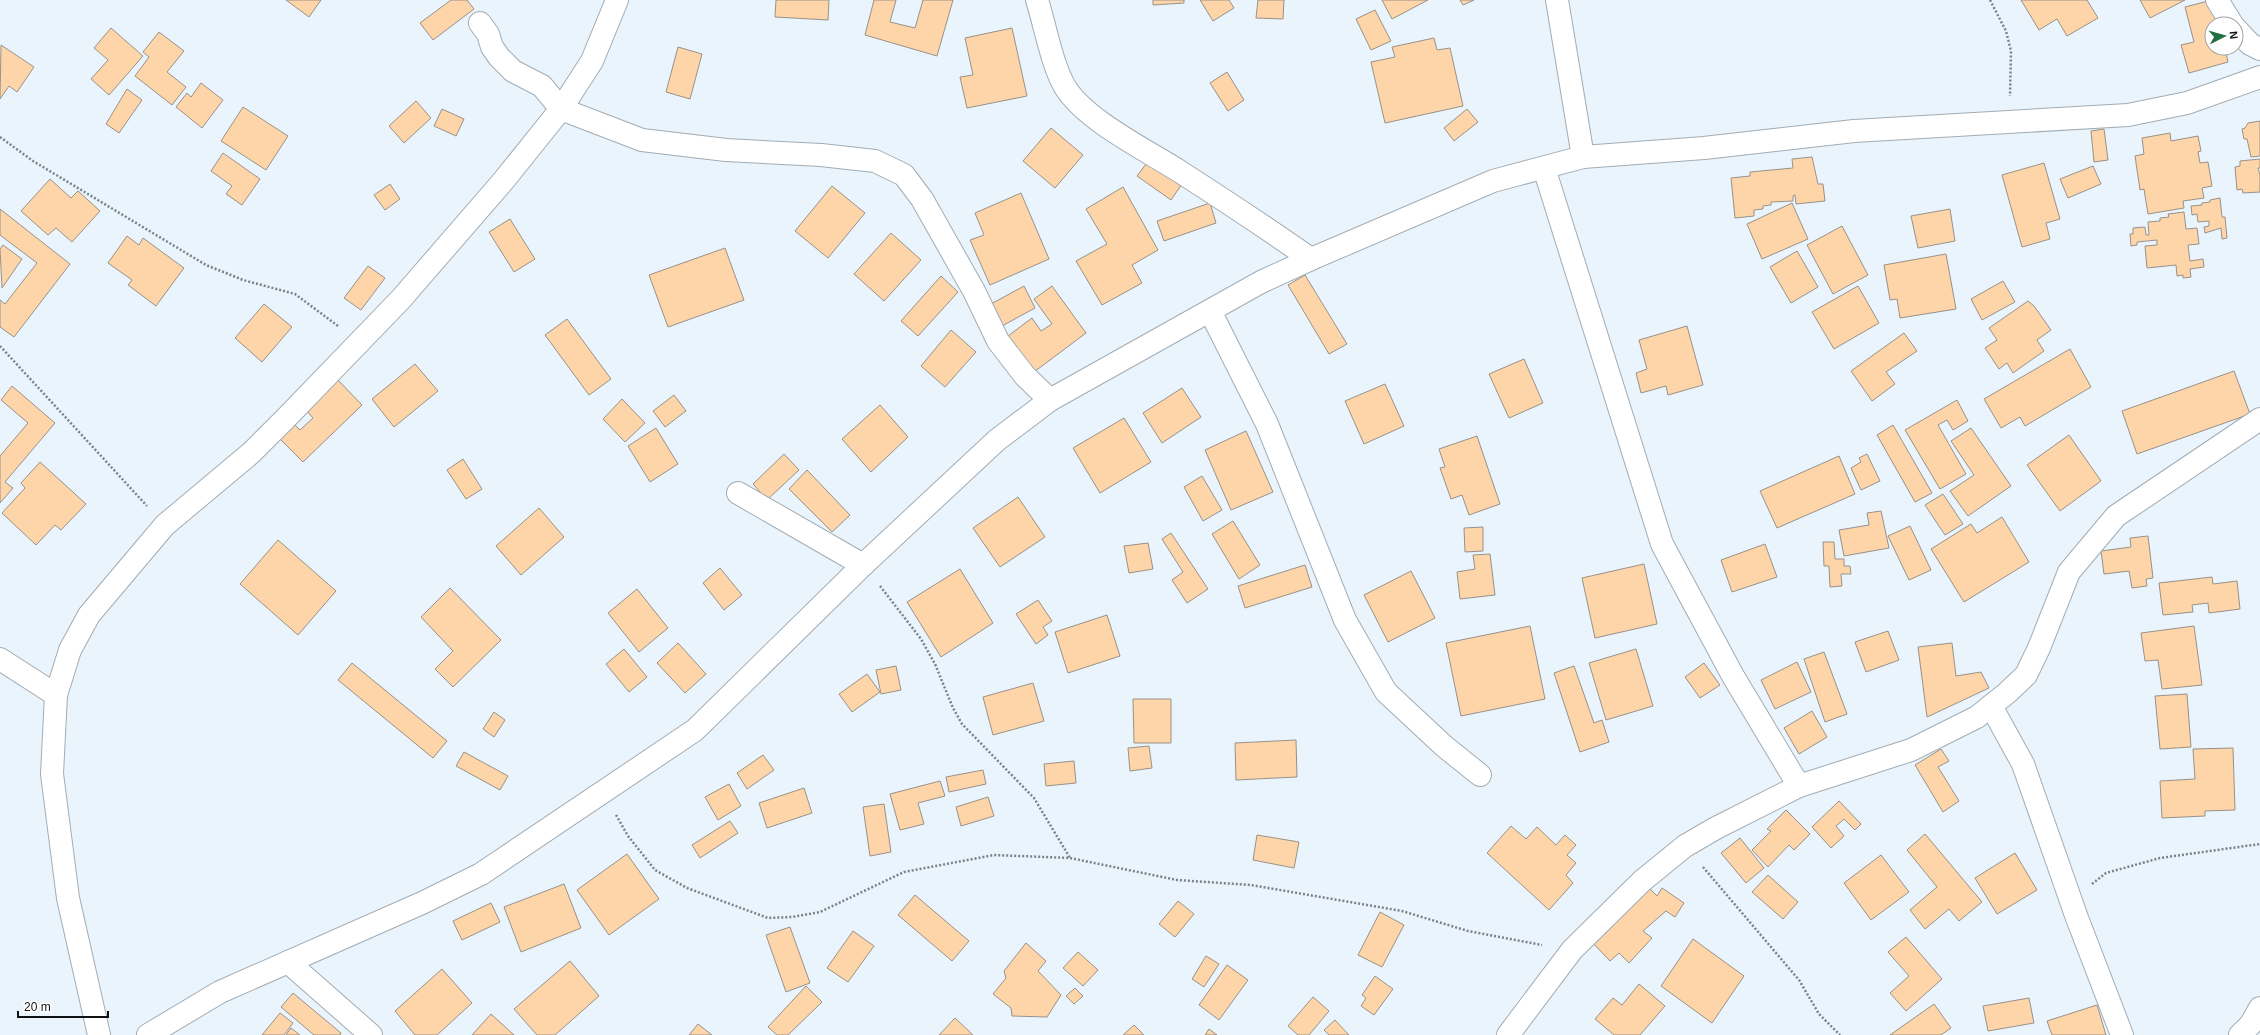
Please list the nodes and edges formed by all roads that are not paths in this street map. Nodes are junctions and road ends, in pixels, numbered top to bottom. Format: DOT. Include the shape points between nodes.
graph roads {
  1 [pos="617,0"];
  2 [pos="1037,0"];
  3 [pos="1557,0"];
  4 [pos="2217,0"];
  5 [pos="2227,16"];
  6 [pos="480,23"];
  7 [pos="2244,38"];
  8 [pos="2260,49"];
  9 [pos="2260,76"];
  10 [pos="561,109"];
  11 [pos="1583,157"];
  12 [pos="1544,168"];
  13 [pos="1311,259"];
  14 [pos="1210,311"];
  15 [pos="1050,400"];
  16 [pos="2260,419"];
  17 [pos="738,493"];
  18 [pos="863,565"];
  19 [pos="0,659"];
  20 [pos="56,695"];
  21 [pos="1991,706"];
  22 [pos="1480,776"];
  23 [pos="1799,786"];
  24 [pos="288,962"];
  25 [pos="2260,1008"];
  26 [pos="99,1035"];
  27 [pos="148,1035"];
  28 [pos="371,1035"];
  29 [pos="1508,1035"];
  30 [pos="2122,1035"];
  31 [pos="2240,1035"];
  1 -- 10 [label="street" via="592,61"];
  2 -- 13 [label="street" via="1058,70 1065,86 1076,100 1104,124 1249,215"];
  3 -- 11 [label="street"];
  4 -- 5 [label="street"];
  6 -- 10 [label="street" via="499,57 513,71 542,86"];
  7 -- 8 [label="street"];
  9 -- 11 [label="street" via="2188,104 2128,115 1854,131 1704,148"];
  10 -- 15 [label="street" via="642,140 726,150 821,155 875,161 904,175 922,199 974,291 998,341 1025,376"];
  10 -- 20 [label="street" via="401,299 251,453 165,525 89,615 70,650"];
  11 -- 12 [label="street"];
  12 -- 13 [label="street" via="1493,181"];
  12 -- 23 [label="street" via="1662,544 1733,676"];
  13 -- 14 [label="street" via="1261,282"];
  14 -- 15 [label="street"];
  14 -- 22 [label="street" via="1267,424 1345,620 1386,692"];
  15 -- 18 [label="street" via="997,440"];
  16 -- 21 [label="street" via="2116,516 2069,572 2026,675"];
  17 -- 18 [label="street"];
  18 -- 24 [label="street" via="695,730 481,874"];
  19 -- 20 [label="street"];
  20 -- 26 [label="street" via="52,774 66,883"];
  21 -- 23 [label="street" via="1977,717 1911,750"];
  21 -- 30 [label="street" via="2023,764 2077,918"];
  23 -- 29 [label="street" via="1685,846 1642,881 1572,950"];
  24 -- 27 [label="street" via="220,992"];
  24 -- 28 [label="street"];
  25 -- 31 [label="street" via="2251,1024"];
}
